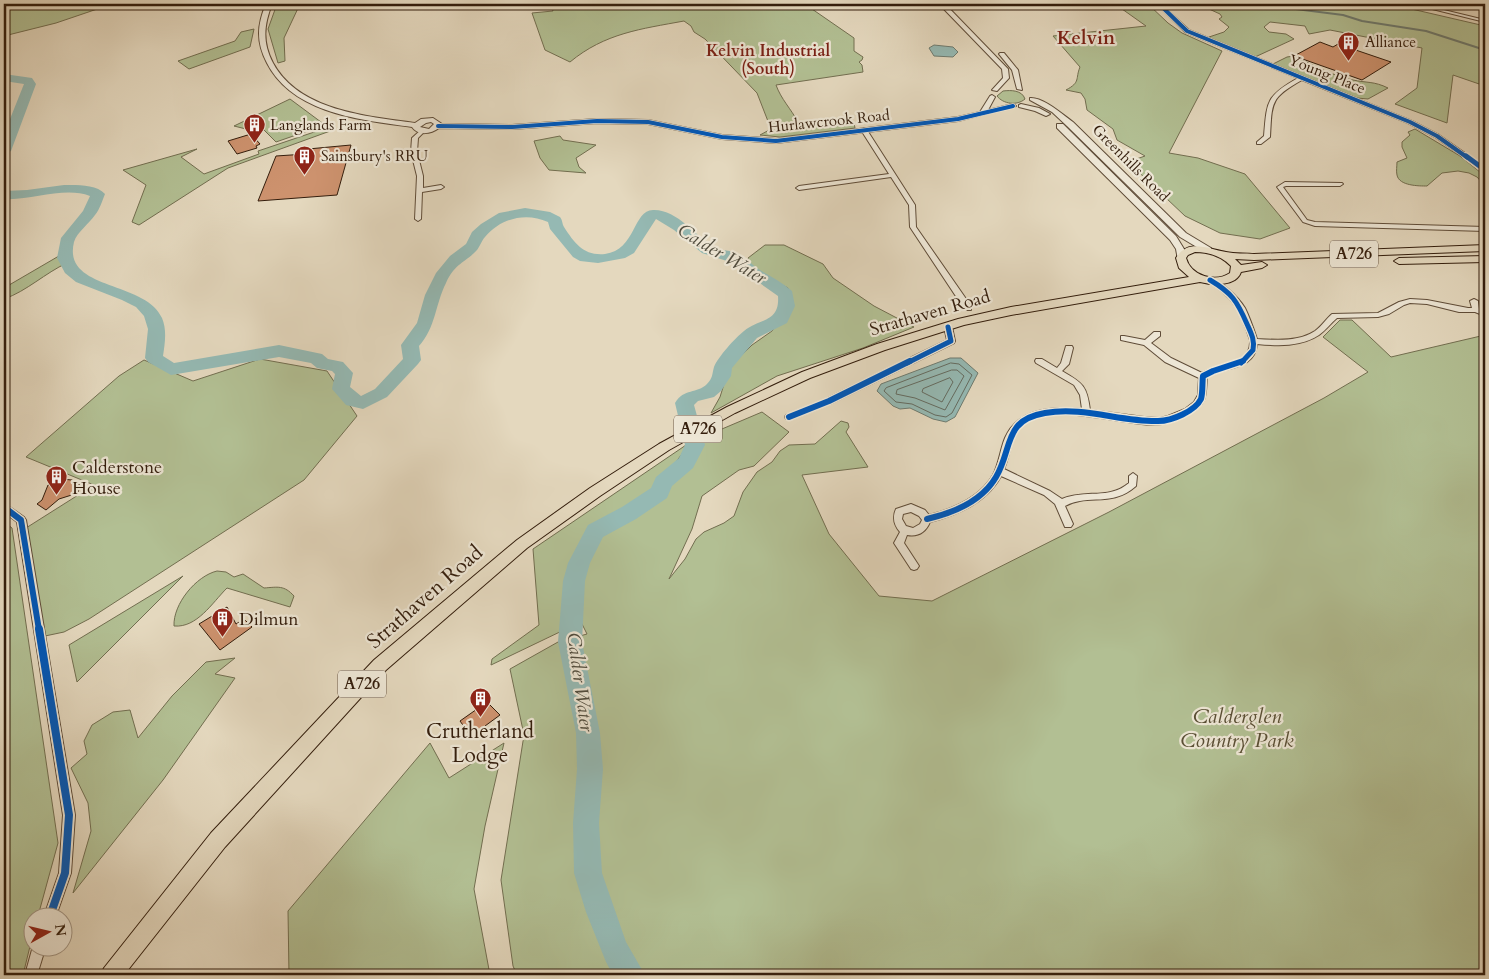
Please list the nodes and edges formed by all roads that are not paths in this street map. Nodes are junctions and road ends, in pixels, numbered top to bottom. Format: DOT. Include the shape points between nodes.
graph roads {
  1 [pos="269,4"];
  2 [pos="942,4"];
  3 [pos="951,4"];
  4 [pos="1159,4"];
  5 [pos="1414,4"];
  6 [pos="1485,21"];
  7 [pos="1302,78"];
  8 [pos="1020,89"];
  9 [pos="995,90"];
  10 [pos="992,97"];
  11 [pos="1032,99"];
  12 [pos="1017,106"];
  13 [pos="982,112"];
  14 [pos="416,125"];
  15 [pos="438,126"];
  16 [pos="864,130"];
  17 [pos="422,131"];
  18 [pos="1259,143"];
  19 [pos="1482,165"];
  20 [pos="1485,170"];
  21 [pos="893,175"];
  22 [pos="1340,184"];
  23 [pos="441,187"];
  24 [pos="799,188"];
  25 [pos="420,190"];
  26 [pos="418,219"];
  27 [pos="1485,230"];
  28 [pos="1485,248"];
  29 [pos="1208,250"];
  30 [pos="1223,255"];
  31 [pos="1485,259"];
  32 [pos="1183,263"];
  33 [pos="1234,274"];
  34 [pos="1206,279"];
  35 [pos="1148,286"];
  36 [pos="952,287"];
  37 [pos="1235,300"];
  38 [pos="1474,301"];
  39 [pos="968,308"];
  40 [pos="1476,310"];
  41 [pos="1485,314"];
  42 [pos="948,327"];
  43 [pos="1157,334"];
  44 [pos="1124,338"];
  45 [pos="1254,340"];
  46 [pos="1146,343"];
  47 [pos="1069,348"];
  48 [pos="1039,361"];
  49 [pos="1058,371"];
  50 [pos="1203,377"];
  51 [pos="1087,414"];
  52 [pos="789,417"];
  53 [pos="999,471"];
  54 [pos="1133,476"];
  55 [pos="1060,504"];
  56 [pos="4,507"];
  57 [pos="927,519"];
  58 [pos="1068,524"];
  59 [pos="905,530"];
  60 [pos="914,566"];
  61 [pos="53,906"];
  62 [pos="37,956"];
  63 [pos="31,975"];
  64 [pos="111,975"];
  1 -- 14 [label="street" via="261,24 261,40 274,71 288,87 340,112"];
  2 -- 9 [label="street" via="1005,69 1006,78"];
  3 -- 8 [label="street" via="1014,67"];
  4 -- 7 [label="street, Young Place" via="1187,30"];
  5 -- 6 [label="street"];
  7 -- 18 [label="street" via="1279,91 1269,102 1267,137"];
  7 -- 19 [label="street, Young Place" via="1410,122"];
  8 -- 9 [label="street"];
  8 -- 11 [label="street, Greenhills Road"];
  9 -- 10 [label="street"];
  10 -- 12 [label="street, Greenhills Road" via="999,103"];
  10 -- 13 [label="street"];
  11 -- 12 [label="street" via="1029,104"];
  11 -- 29 [label="street, Greenhills Road" via="1070,124 1184,235"];
  12 -- 13 [label="street, Hurlawcrook Road"];
  12 -- 32 [label="street, Greenhills Road" via="1037,109 1047,115 1080,144 1173,238"];
  13 -- 16 [label="street, Hurlawcrook Road" via="958,119"];
  14 -- 15 [label="street" via="430,120 438,122"];
  14 -- 17 [label="street"];
  15 -- 16 [label="street, Hurlawcrook Road" via="648,122 722,137 762,141"];
  15 -- 17 [label="street"];
  16 -- 21 [label="street"];
  17 -- 25 [label="street" via="415,138 414,152"];
  19 -- 20 [label="street, Young Place"];
  21 -- 24 [label="street"];
  21 -- 36 [label="street" via="912,205 913,227"];
  22 -- 27 [label="street" via="1285,184 1280,187 1305,221 1315,224"];
  23 -- 25 [label="street"];
  25 -- 26 [label="street"];
  28 -- 30 [label="main road, A726" via="1254,257"];
  29 -- 30 [label="main road, A726"];
  29 -- 32 [label="main road, A726" via="1184,253"];
  30 -- 33 [label="main road, A726" via="1231,260"];
  31 -- 33 [label="main road, A726" via="1258,265"];
  32 -- 34 [label="main road"];
  32 -- 35 [label="main road, Strathaven Road / A726" via="1176,276"];
  33 -- 34 [label="main road, A726"];
  33 -- 37 [label="street" via="1228,285"];
  34 -- 35 [label="main road, Strathaven Road / A726"];
  34 -- 37 [label="street" via="1222,287"];
  35 -- 42 [label="main road, Strathaven Road / A726" via="1011,311"];
  36 -- 39 [label="street"];
  37 -- 45 [label="street"];
  38 -- 40 [label="street"];
  40 -- 41 [label="street"];
  40 -- 45 [label="street" via="1409,301 1380,315 1335,316 1316,334 1296,342"];
  42 -- 52 [label="street" via="951,340 829,401"];
  42 -- 64 [label="main road, Strathaven Road / A726" via="881,347 806,375 732,410 664,447 522,544 380,666 218,840"];
  43 -- 46 [label="street"];
  44 -- 46 [label="street"];
  45 -- 50 [label="street" via="1252,353 1246,359 1208,372"];
  46 -- 50 [label="street" via="1168,360"];
  47 -- 49 [label="street" via="1065,364"];
  48 -- 49 [label="street"];
  49 -- 51 [label="street" via="1082,389"];
  50 -- 51 [label="street" via="1200,400 1167,420 1144,421"];
  51 -- 53 [label="street" via="1056,411 1019,422 1008,440"];
  53 -- 55 [label="street" via="1040,488"];
  53 -- 57 [label="street" via="994,481 964,506"];
  54 -- 55 [label="street" via="1133,484 1125,492 1103,497 1078,497"];
  55 -- 58 [label="street"];
  56 -- 61 [label="street" via="21,520 69,815 65,873"];
  57 -- 59 [label="street" via="919,531"];
  57 -- 59 [label="street" via="917,510 903,509 897,520"];
  59 -- 60 [label="street" via="900,543"];
  62 -- 63 [label="street"];
}
